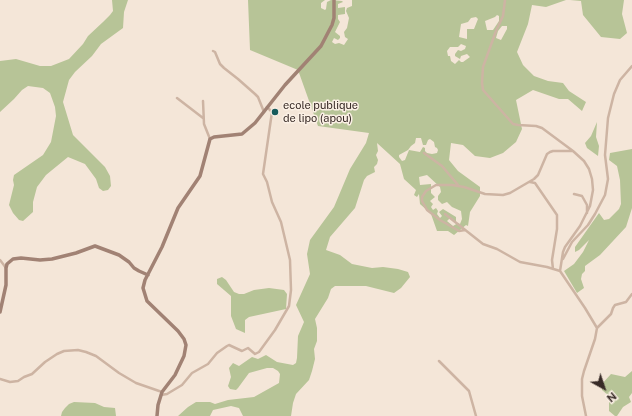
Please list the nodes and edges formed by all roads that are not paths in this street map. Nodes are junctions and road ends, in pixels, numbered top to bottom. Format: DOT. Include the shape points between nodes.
graph roads {
  1 [pos="334,0"];
  2 [pos="505,0"];
  3 [pos="213,51"];
  4 [pos="632,66"];
  5 [pos="177,98"];
  6 [pos="203,101"];
  7 [pos="267,107"];
  8 [pos="264,112"];
  9 [pos="204,118"];
  10 [pos="210,139"];
  11 [pos="573,151"];
  12 [pos="424,153"];
  13 [pos="529,182"];
  14 [pos="458,186"];
  15 [pos="574,194"];
  16 [pos="587,213"];
  17 [pos="445,214"];
  18 [pos="465,230"];
  19 [pos="0,260"];
  20 [pos="561,263"];
  21 [pos="6,268"];
  22 [pos="553,269"];
  23 [pos="560,271"];
  24 [pos="148,275"];
  25 [pos="632,294"];
  26 [pos="0,312"];
  27 [pos="597,328"];
  28 [pos="439,362"];
  29 [pos="0,380"];
  30 [pos="162,393"];
  31 [pos="157,416"];
  32 [pos="476,416"];
  33 [pos="586,416"];
  1 -- 7 [label="street" via="332,25 321,46"];
  2 -- 11 [label="street" via="503,16 483,67 483,90 513,124 540,127"];
  3 -- 8 [label="street" via="220,64 258,97"];
  4 -- 20 [label="street" via="620,80 614,94 607,125 605,155 608,175 605,195 595,214 568,248"];
  5 -- 9 [label="street"];
  6 -- 9 [label="street"];
  7 -- 8 [label="street"];
  7 -- 30 [label="street" via="272,112 262,174 281,222 290,260 290,306 260,352 255,354 248,348 242,351 227,346 208,364 192,373 182,385 167,394"];
  8 -- 10 [label="street" via="242,134"];
  9 -- 10 [label="street"];
  10 -- 24 [label="street" via="200,176 178,208"];
  11 -- 13 [label="street" via="553,151 547,154 538,175"];
  11 -- 16 [label="street" via="584,161 592,179 593,196"];
  12 -- 14 [label="street" via="442,166"];
  13 -- 14 [label="street" via="503,195 485,194"];
  13 -- 22 [label="street" via="535,183 557,214"];
  14 -- 18 [label="street" via="430,187 422,201 427,210 440,220 459,231"];
  15 -- 16 [label="street" via="582,196 587,204"];
  16 -- 20 [label="street" via="565,247"];
  17 -- 18 [label="street"];
  18 -- 22 [label="street" via="483,244 498,249 514,259"];
  19 -- 21 [label="street"];
  20 -- 23 [label="street"];
  21 -- 24 [label="street" via="13,259 52,259 95,246 119,255 138,271"];
  21 -- 26 [label="street" via="6,285"];
  22 -- 23 [label="street"];
  23 -- 27 [label="street"];
  24 -- 30 [label="street" via="143,288 147,301 178,331 186,346 175,375"];
  25 -- 27 [label="street" via="626,302 615,305 611,314"];
  27 -- 33 [label="street" via="582,379"];
  28 -- 32 [label="street" via="469,391"];
  29 -- 30 [label="street" via="18,381 32,374 57,354 78,350 96,356 136,383"];
  30 -- 31 [label="street"];
}
